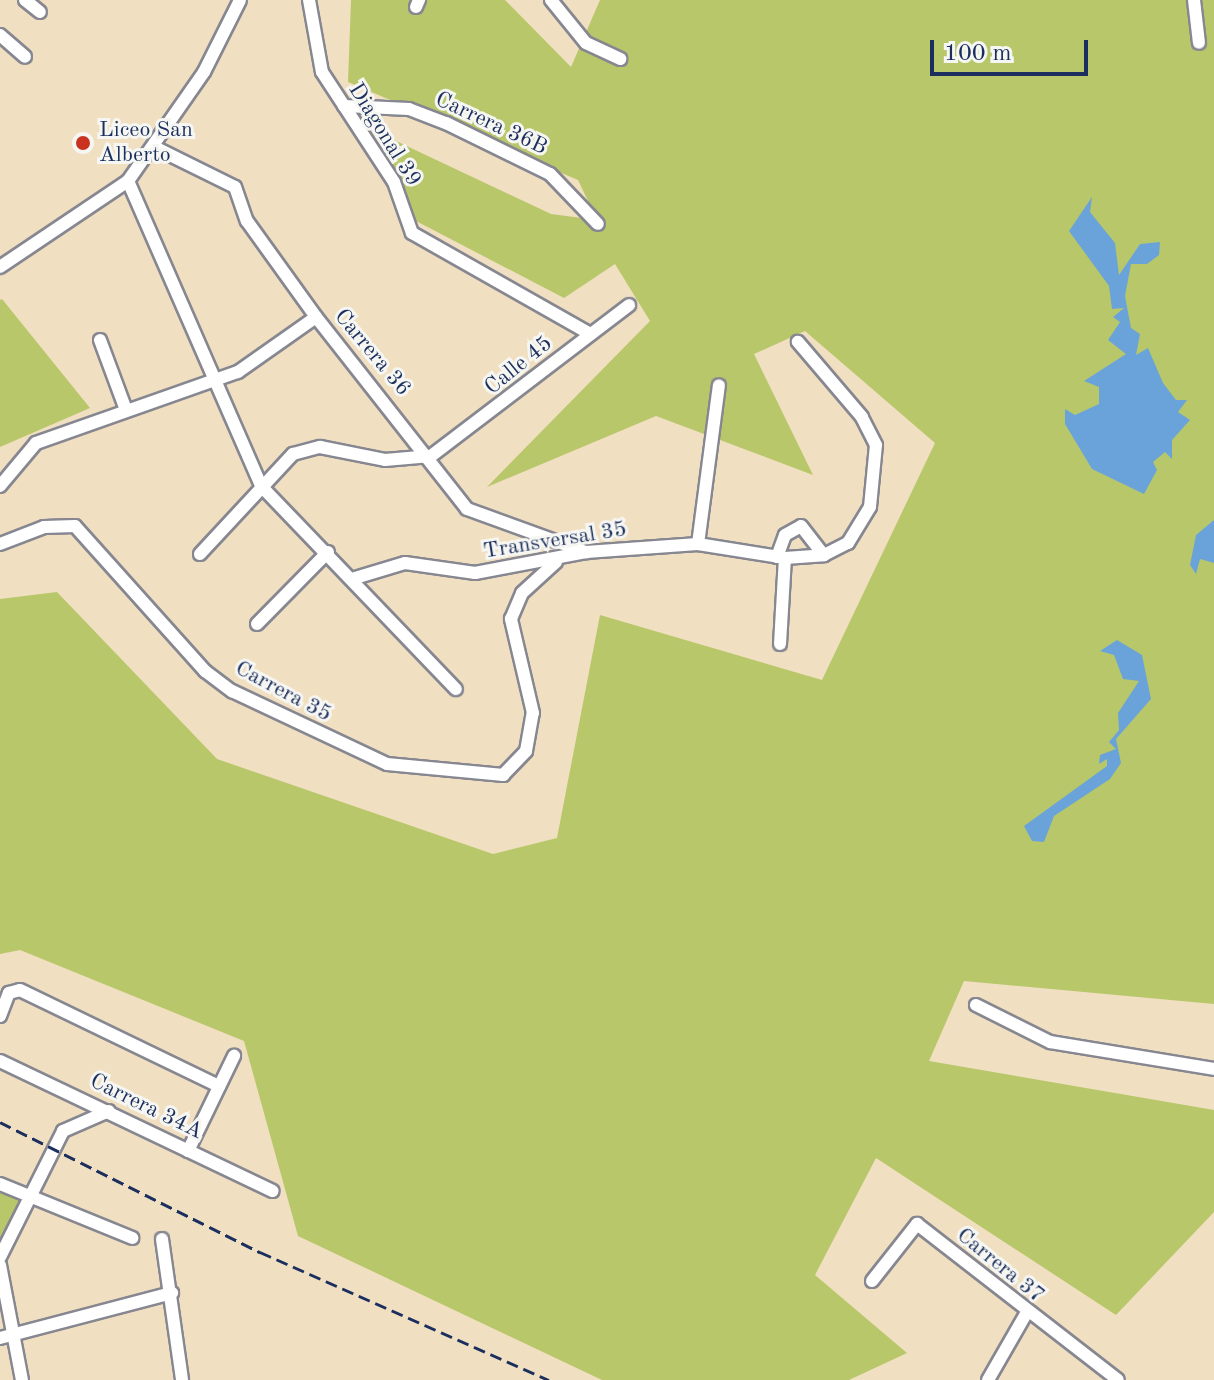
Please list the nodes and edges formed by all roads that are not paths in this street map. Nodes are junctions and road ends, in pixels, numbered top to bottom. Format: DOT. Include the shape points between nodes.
graph roads {
  1 [pos="25,0"];
  2 [pos="240,0"];
  3 [pos="309,0"];
  4 [pos="551,0"];
  5 [pos="1194,0"];
  6 [pos="40,12"];
  7 [pos="0,35"];
  8 [pos="1199,43"];
  9 [pos="25,57"];
  10 [pos="621,59"];
  11 [pos="344,106"];
  12 [pos="154,147"];
  13 [pos="128,181"];
  14 [pos="598,224"];
  15 [pos="0,267"];
  16 [pos="629,305"];
  17 [pos="316,317"];
  18 [pos="589,333"];
  19 [pos="100,340"];
  20 [pos="798,342"];
  21 [pos="217,380"];
  22 [pos="719,385"];
  23 [pos="126,410"];
  24 [pos="431,456"];
  25 [pos="0,486"];
  26 [pos="262,487"];
  27 [pos="0,544"];
  28 [pos="698,544"];
  29 [pos="328,552"];
  30 [pos="586,552"];
  31 [pos="200,554"];
  32 [pos="824,555"];
  33 [pos="781,557"];
  34 [pos="556,562"];
  35 [pos="355,578"];
  36 [pos="257,624"];
  37 [pos="780,644"];
  38 [pos="456,689"];
  39 [pos="976,1005"];
  40 [pos="0,1016"];
  41 [pos="234,1056"];
  42 [pos="0,1061"];
  43 [pos="1214,1069"];
  44 [pos="219,1086"];
  45 [pos="109,1111"];
  46 [pos="188,1151"];
  47 [pos="0,1184"];
  48 [pos="273,1191"];
  49 [pos="34,1193"];
  50 [pos="132,1238"];
  51 [pos="162,1239"];
  52 [pos="0,1257"];
  53 [pos="0,1265"];
  54 [pos="872,1281"];
  55 [pos="172,1293"];
  56 [pos="1026,1314"];
  57 [pos="15,1334"];
  58 [pos="0,1338"];
  59 [pos="22,1380"];
  60 [pos="182,1380"];
  61 [pos="988,1380"];
  62 [pos="1118,1380"];
  1 -- 6 [label="street"];
  2 -- 12 [label="street"];
  3 -- 11 [label="street, Diagonal 39" via="322,72"];
  4 -- 10 [label="street" via="577,36"];
  5 -- 8 [label="street"];
  7 -- 9 [label="street"];
  11 -- 14 [label="street, Carrera 36B" via="409,109 446,123 550,174"];
  11 -- 18 [label="street, Diagonal 39" via="394,182 412,233"];
  12 -- 13 [label="street"];
  12 -- 17 [label="street, Carrera 36" via="235,187 247,221"];
  13 -- 15 [label="street"];
  13 -- 21 [label="street"];
  16 -- 18 [label="street, Calle 45"];
  17 -- 21 [label="street"];
  17 -- 24 [label="street, Carrera 36"];
  18 -- 24 [label="street, Calle 45" via="515,398"];
  19 -- 23 [label="street"];
  20 -- 32 [label="street" via="862,417 876,445 870,507 848,543"];
  21 -- 23 [label="street"];
  21 -- 26 [label="street"];
  22 -- 28 [label="street"];
  23 -- 25 [label="street" via="36,443"];
  24 -- 26 [label="street" via="385,460 320,447 293,454"];
  24 -- 30 [label="street, Carrera 36" via="481,518"];
  26 -- 29 [label="street"];
  26 -- 31 [label="street"];
  27 -- 34 [label="street, Carrera 35" via="60,524 86,532 205,671 364,756 407,768 503,775 516,768 533,713 511,619 522,593"];
  28 -- 30 [label="street, Transversal 35"];
  28 -- 33 [label="street, Transversal 35"];
  29 -- 35 [label="street"];
  29 -- 36 [label="street"];
  30 -- 34 [label="street, Transversal 35"];
  32 -- 33 [label="street, Transversal 35"];
  32 -- 33 [label="street" via="801,526 785,535"];
  33 -- 37 [label="street"];
  34 -- 35 [label="street, Transversal 35" via="475,573 405,563"];
  35 -- 38 [label="street"];
  39 -- 43 [label="street" via="1050,1042"];
  40 -- 44 [label="street" via="14,988"];
  41 -- 44 [label="street"];
  42 -- 45 [label="street, Carrera 34A"];
  44 -- 46 [label="street"];
  45 -- 46 [label="street, Carrera 34A"];
  45 -- 49 [label="street" via="67,1126"];
  46 -- 48 [label="street, Carrera 34A"];
  47 -- 49 [label="street"];
  49 -- 50 [label="street"];
  49 -- 52 [label="street"];
  51 -- 55 [label="street"];
  53 -- 57 [label="street"];
  54 -- 56 [label="street, Carrera 37" via="916,1224"];
  55 -- 57 [label="street"];
  55 -- 60 [label="street"];
  56 -- 61 [label="street"];
  56 -- 62 [label="street, Carrera 37"];
  57 -- 58 [label="street"];
  57 -- 59 [label="street"];
}
